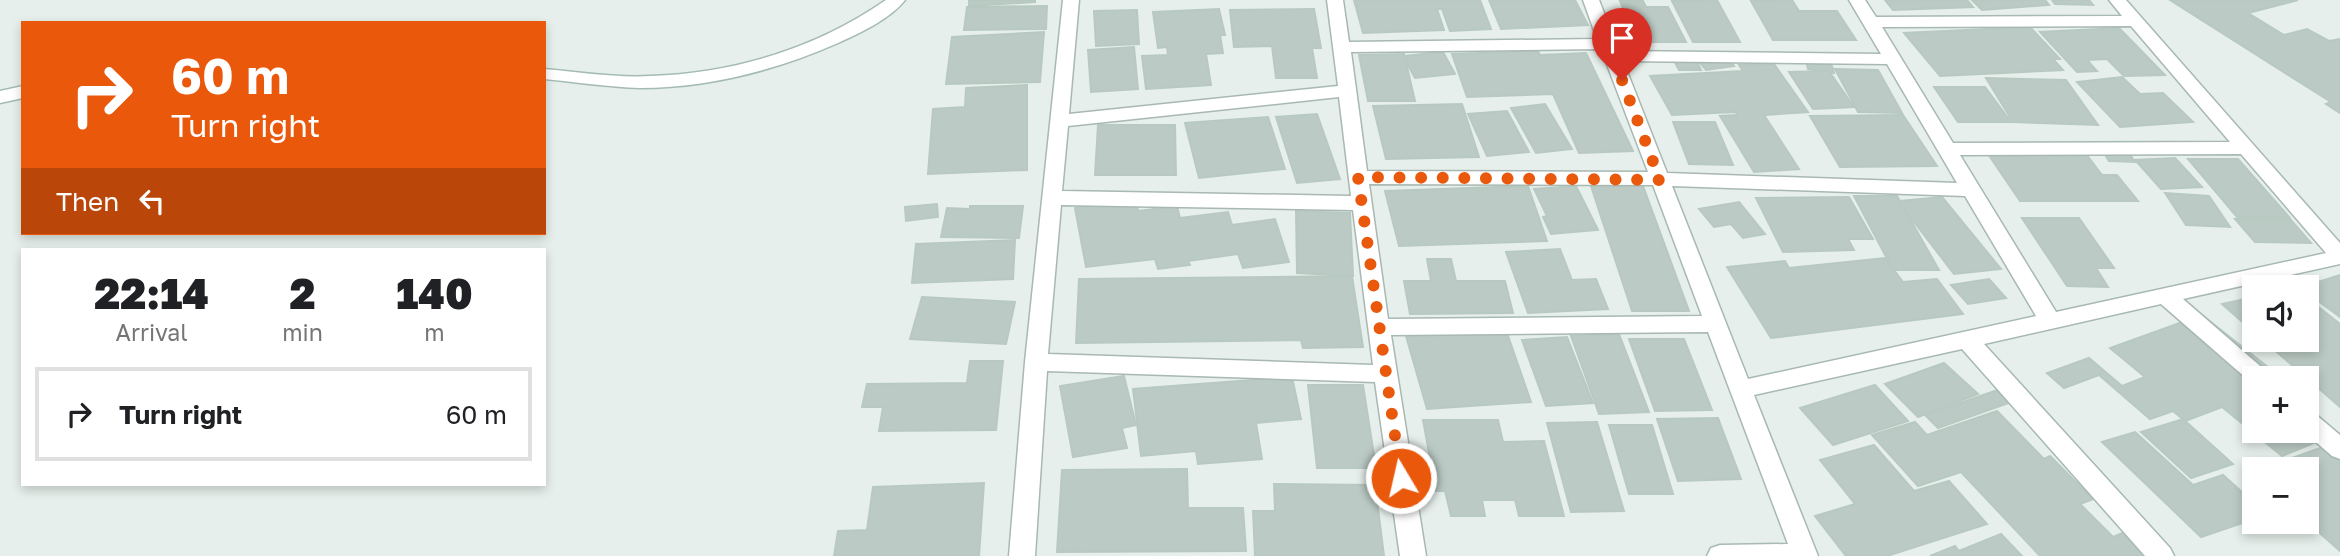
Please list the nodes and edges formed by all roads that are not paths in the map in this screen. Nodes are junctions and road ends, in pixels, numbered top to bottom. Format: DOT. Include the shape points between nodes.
graph roads {
  1 [pos="897,0"];
  2 [pos="1071,0"];
  3 [pos="1335,0"];
  4 [pos="1591,0"];
  5 [pos="1857,0"];
  6 [pos="2117,0"];
  7 [pos="2136,21"];
  8 [pos="1870,22"];
  9 [pos="1341,47"];
  10 [pos="1610,50"];
  11 [pos="1893,59"];
  12 [pos="546,74"];
  13 [pos="1347,91"];
  14 [pos="21,92"];
  15 [pos="0,97"];
  16 [pos="1060,121"];
  17 [pos="1947,149"];
  18 [pos="2246,149"];
  19 [pos="1358,177"];
  20 [pos="1660,180"];
  21 [pos="1971,190"];
  22 [pos="1052,198"];
  23 [pos="1361,203"];
  24 [pos="2340,257"];
  25 [pos="2165,296"];
  26 [pos="2051,322"];
  27 [pos="1716,324"];
  28 [pos="1379,327"];
  29 [pos="1967,340"];
  30 [pos="1036,362"];
  31 [pos="2245,366"];
  32 [pos="1385,374"];
  33 [pos="1741,389"];
  34 [pos="2319,431"];
  35 [pos="2340,449"];
  36 [pos="1021,556"];
  37 [pos="1413,556"];
  38 [pos="1720,556"];
  39 [pos="1805,556"];
  40 [pos="2161,556"];
  1 -- 12 [label="street" via="877,16 803,51 743,70 651,82"];
  2 -- 16 [label="street"];
  3 -- 9 [label="street"];
  4 -- 10 [label="street"];
  5 -- 8 [label="street"];
  6 -- 7 [label="street"];
  7 -- 8 [label="street"];
  7 -- 18 [label="street"];
  8 -- 11 [label="street"];
  9 -- 10 [label="street"];
  9 -- 13 [label="street"];
  10 -- 11 [label="street"];
  10 -- 20 [label="street"];
  11 -- 17 [label="street"];
  13 -- 16 [label="street"];
  13 -- 19 [label="street"];
  14 -- 15 [label="street"];
  16 -- 22 [label="street"];
  17 -- 18 [label="street"];
  17 -- 21 [label="street"];
  18 -- 24 [label="street"];
  19 -- 20 [label="street"];
  19 -- 23 [label="street"];
  20 -- 21 [label="street"];
  20 -- 27 [label="street"];
  21 -- 26 [label="street"];
  22 -- 23 [label="street"];
  22 -- 30 [label="street"];
  23 -- 28 [label="street"];
  24 -- 25 [label="street"];
  25 -- 26 [label="street"];
  25 -- 31 [label="street"];
  26 -- 29 [label="street"];
  27 -- 28 [label="street"];
  27 -- 33 [label="street"];
  28 -- 32 [label="street"];
  29 -- 33 [label="street"];
  29 -- 40 [label="street"];
  30 -- 32 [label="street"];
  30 -- 36 [label="street"];
  32 -- 37 [label="street"];
  33 -- 39 [label="street"];
  34 -- 35 [label="street"];
  38 -- 39 [label="street"];
}
